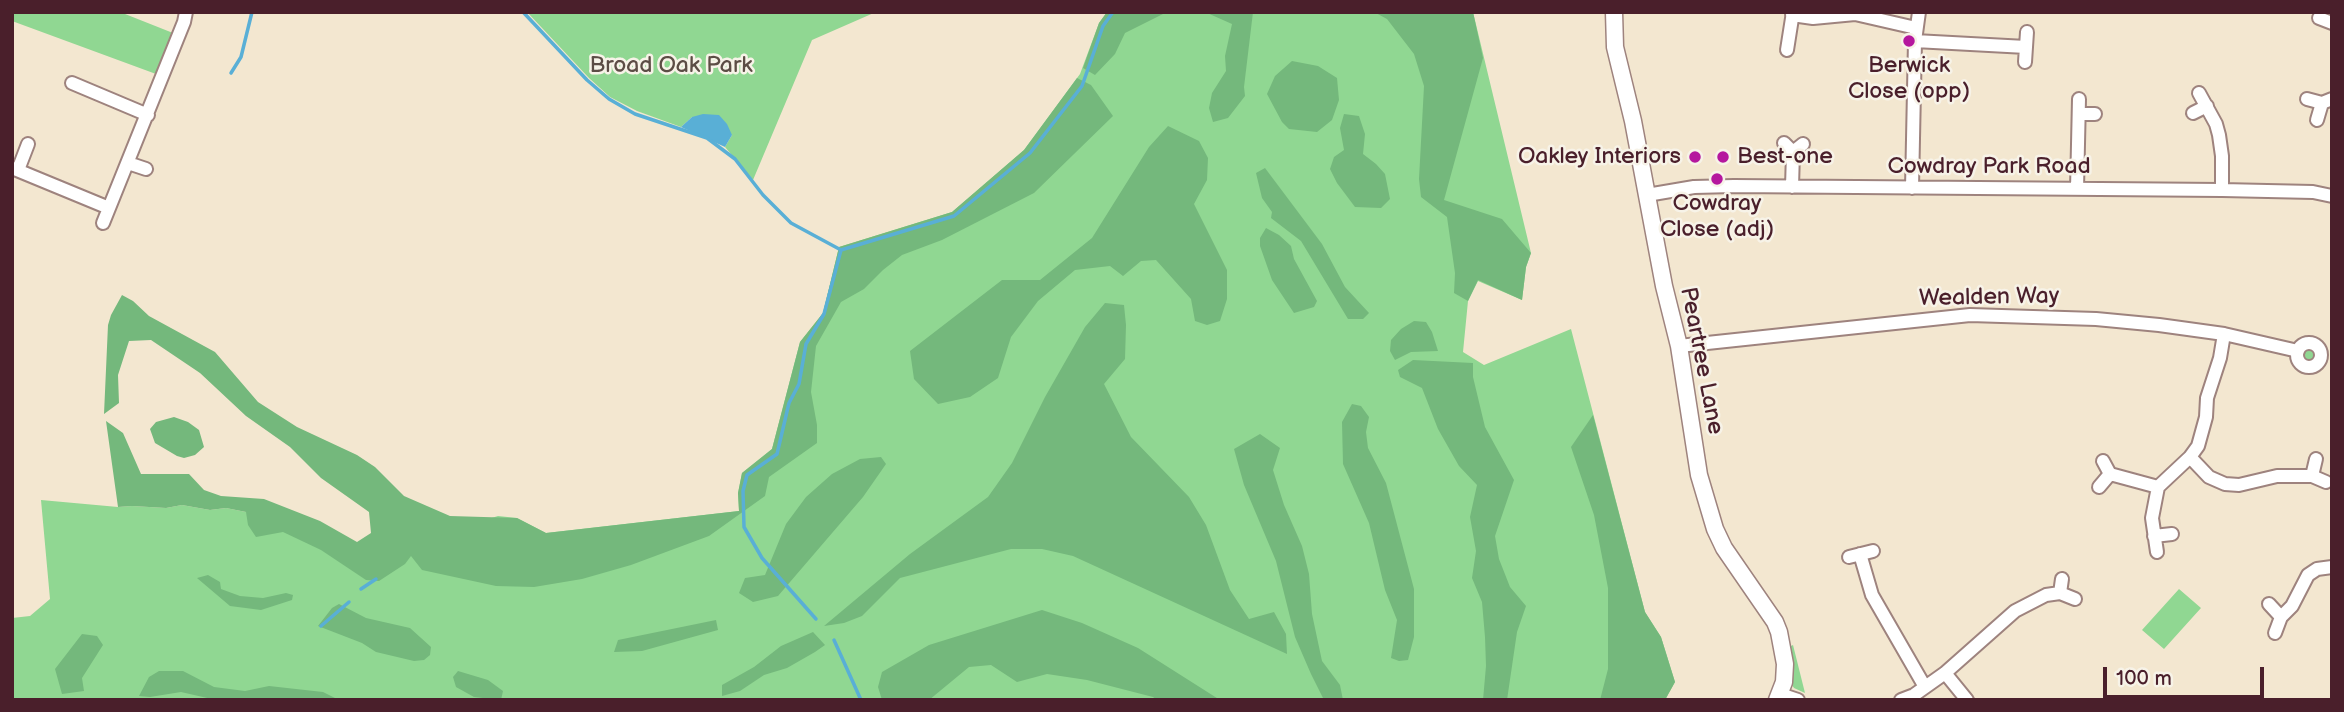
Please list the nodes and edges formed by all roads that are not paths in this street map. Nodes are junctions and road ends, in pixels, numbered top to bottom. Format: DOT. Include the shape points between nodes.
graph roads {
  1 [pos="186,12"];
  2 [pos="1614,12"];
  3 [pos="1919,12"];
  4 [pos="1793,14"];
  5 [pos="2027,32"];
  6 [pos="1915,35"];
  7 [pos="2026,47"];
  8 [pos="1787,50"];
  9 [pos="2025,62"];
  10 [pos="72,83"];
  11 [pos="2199,93"];
  12 [pos="2079,99"];
  13 [pos="2307,99"];
  14 [pos="2327,101"];
  15 [pos="2207,106"];
  16 [pos="2193,113"];
  17 [pos="2079,114"];
  18 [pos="2095,114"];
  19 [pos="148,115"];
  20 [pos="2317,120"];
  21 [pos="28,144"];
  22 [pos="1793,146"];
  23 [pos="128,163"];
  24 [pos="15,169"];
  25 [pos="146,169"];
  26 [pos="1792,187"];
  27 [pos="1912,188"];
  28 [pos="2077,189"];
  29 [pos="2222,190"];
  30 [pos="1647,195"];
  31 [pos="2332,196"];
  32 [pos="109,208"];
  33 [pos="103,223"];
  34 [pos="2224,334"];
  35 [pos="1679,346"];
  36 [pos="2327,359"];
  37 [pos="2190,457"];
  38 [pos="2315,459"];
  39 [pos="2103,461"];
  40 [pos="2110,474"];
  41 [pos="2312,476"];
  42 [pos="2326,482"];
  43 [pos="2099,487"];
  44 [pos="2158,487"];
  45 [pos="2172,534"];
  46 [pos="2154,536"];
  47 [pos="2157,552"];
  48 [pos="1861,554"];
  49 [pos="2332,567"];
  50 [pos="2062,579"];
  51 [pos="2060,593"];
  52 [pos="2075,599"];
  53 [pos="2269,604"];
  54 [pos="2281,617"];
  55 [pos="2275,633"];
  56 [pos="1945,673"];
  57 [pos="1925,687"];
  58 [pos="1778,697"];
  59 [pos="1798,700"];
  60 [pos="1901,700"];
  61 [pos="1967,700"];
  1 -- 19 [label="street"];
  2 -- 30 [label="street, Peartree Lane" via="1615,47"];
  3 -- 6 [label="street"];
  4 -- 6 [label="street" via="1813,18 1855,14"];
  4 -- 8 [label="street"];
  5 -- 7 [label="street"];
  6 -- 7 [label="street"];
  6 -- 27 [label="street"];
  7 -- 9 [label="street"];
  10 -- 19 [label="street"];
  11 -- 15 [label="street"];
  12 -- 17 [label="street"];
  13 -- 14 [label="street"];
  14 -- 20 [label="street"];
  15 -- 16 [label="street"];
  15 -- 29 [label="street" via="2219,135"];
  17 -- 18 [label="street"];
  17 -- 28 [label="street"];
  19 -- 23 [label="street"];
  21 -- 24 [label="street"];
  22 -- 26 [label="street"];
  23 -- 25 [label="street"];
  23 -- 32 [label="street"];
  24 -- 32 [label="street"];
  26 -- 27 [label="street, Cowdray Park Road"];
  26 -- 30 [label="street, Cowdray Park Road" via="1694,187"];
  27 -- 28 [label="street, Cowdray Park Road"];
  28 -- 29 [label="street, Cowdray Park Road"];
  29 -- 31 [label="street, Cowdray Park Road"];
  30 -- 35 [label="street, Peartree Lane"];
  32 -- 33 [label="street"];
  34 -- 35 [label="street, Wealden Way" via="2096,319 1970,315"];
  34 -- 36 [label="street, Wealden Way" via="2298,351 2304,344 2313,344"];
  34 -- 37 [label="street" via="2203,432"];
  35 -- 58 [label="street, Peartree Lane" via="1699,475 1715,528 1779,632 1786,664"];
  37 -- 41 [label="street" via="2209,477 2225,484"];
  37 -- 44 [label="street"];
  38 -- 41 [label="street"];
  39 -- 40 [label="street"];
  40 -- 43 [label="street"];
  40 -- 44 [label="street"];
  41 -- 42 [label="street"];
  44 -- 46 [label="street"];
  45 -- 46 [label="street"];
  46 -- 47 [label="street"];
  48 -- 57 [label="street" via="1872,595"];
  49 -- 54 [label="street" via="2308,575"];
  50 -- 51 [label="street"];
  51 -- 52 [label="street"];
  51 -- 56 [label="street" via="2015,611"];
  53 -- 54 [label="street"];
  54 -- 55 [label="street"];
  56 -- 57 [label="street"];
  56 -- 61 [label="street"];
  57 -- 60 [label="street"];
  58 -- 59 [label="street"];
}
